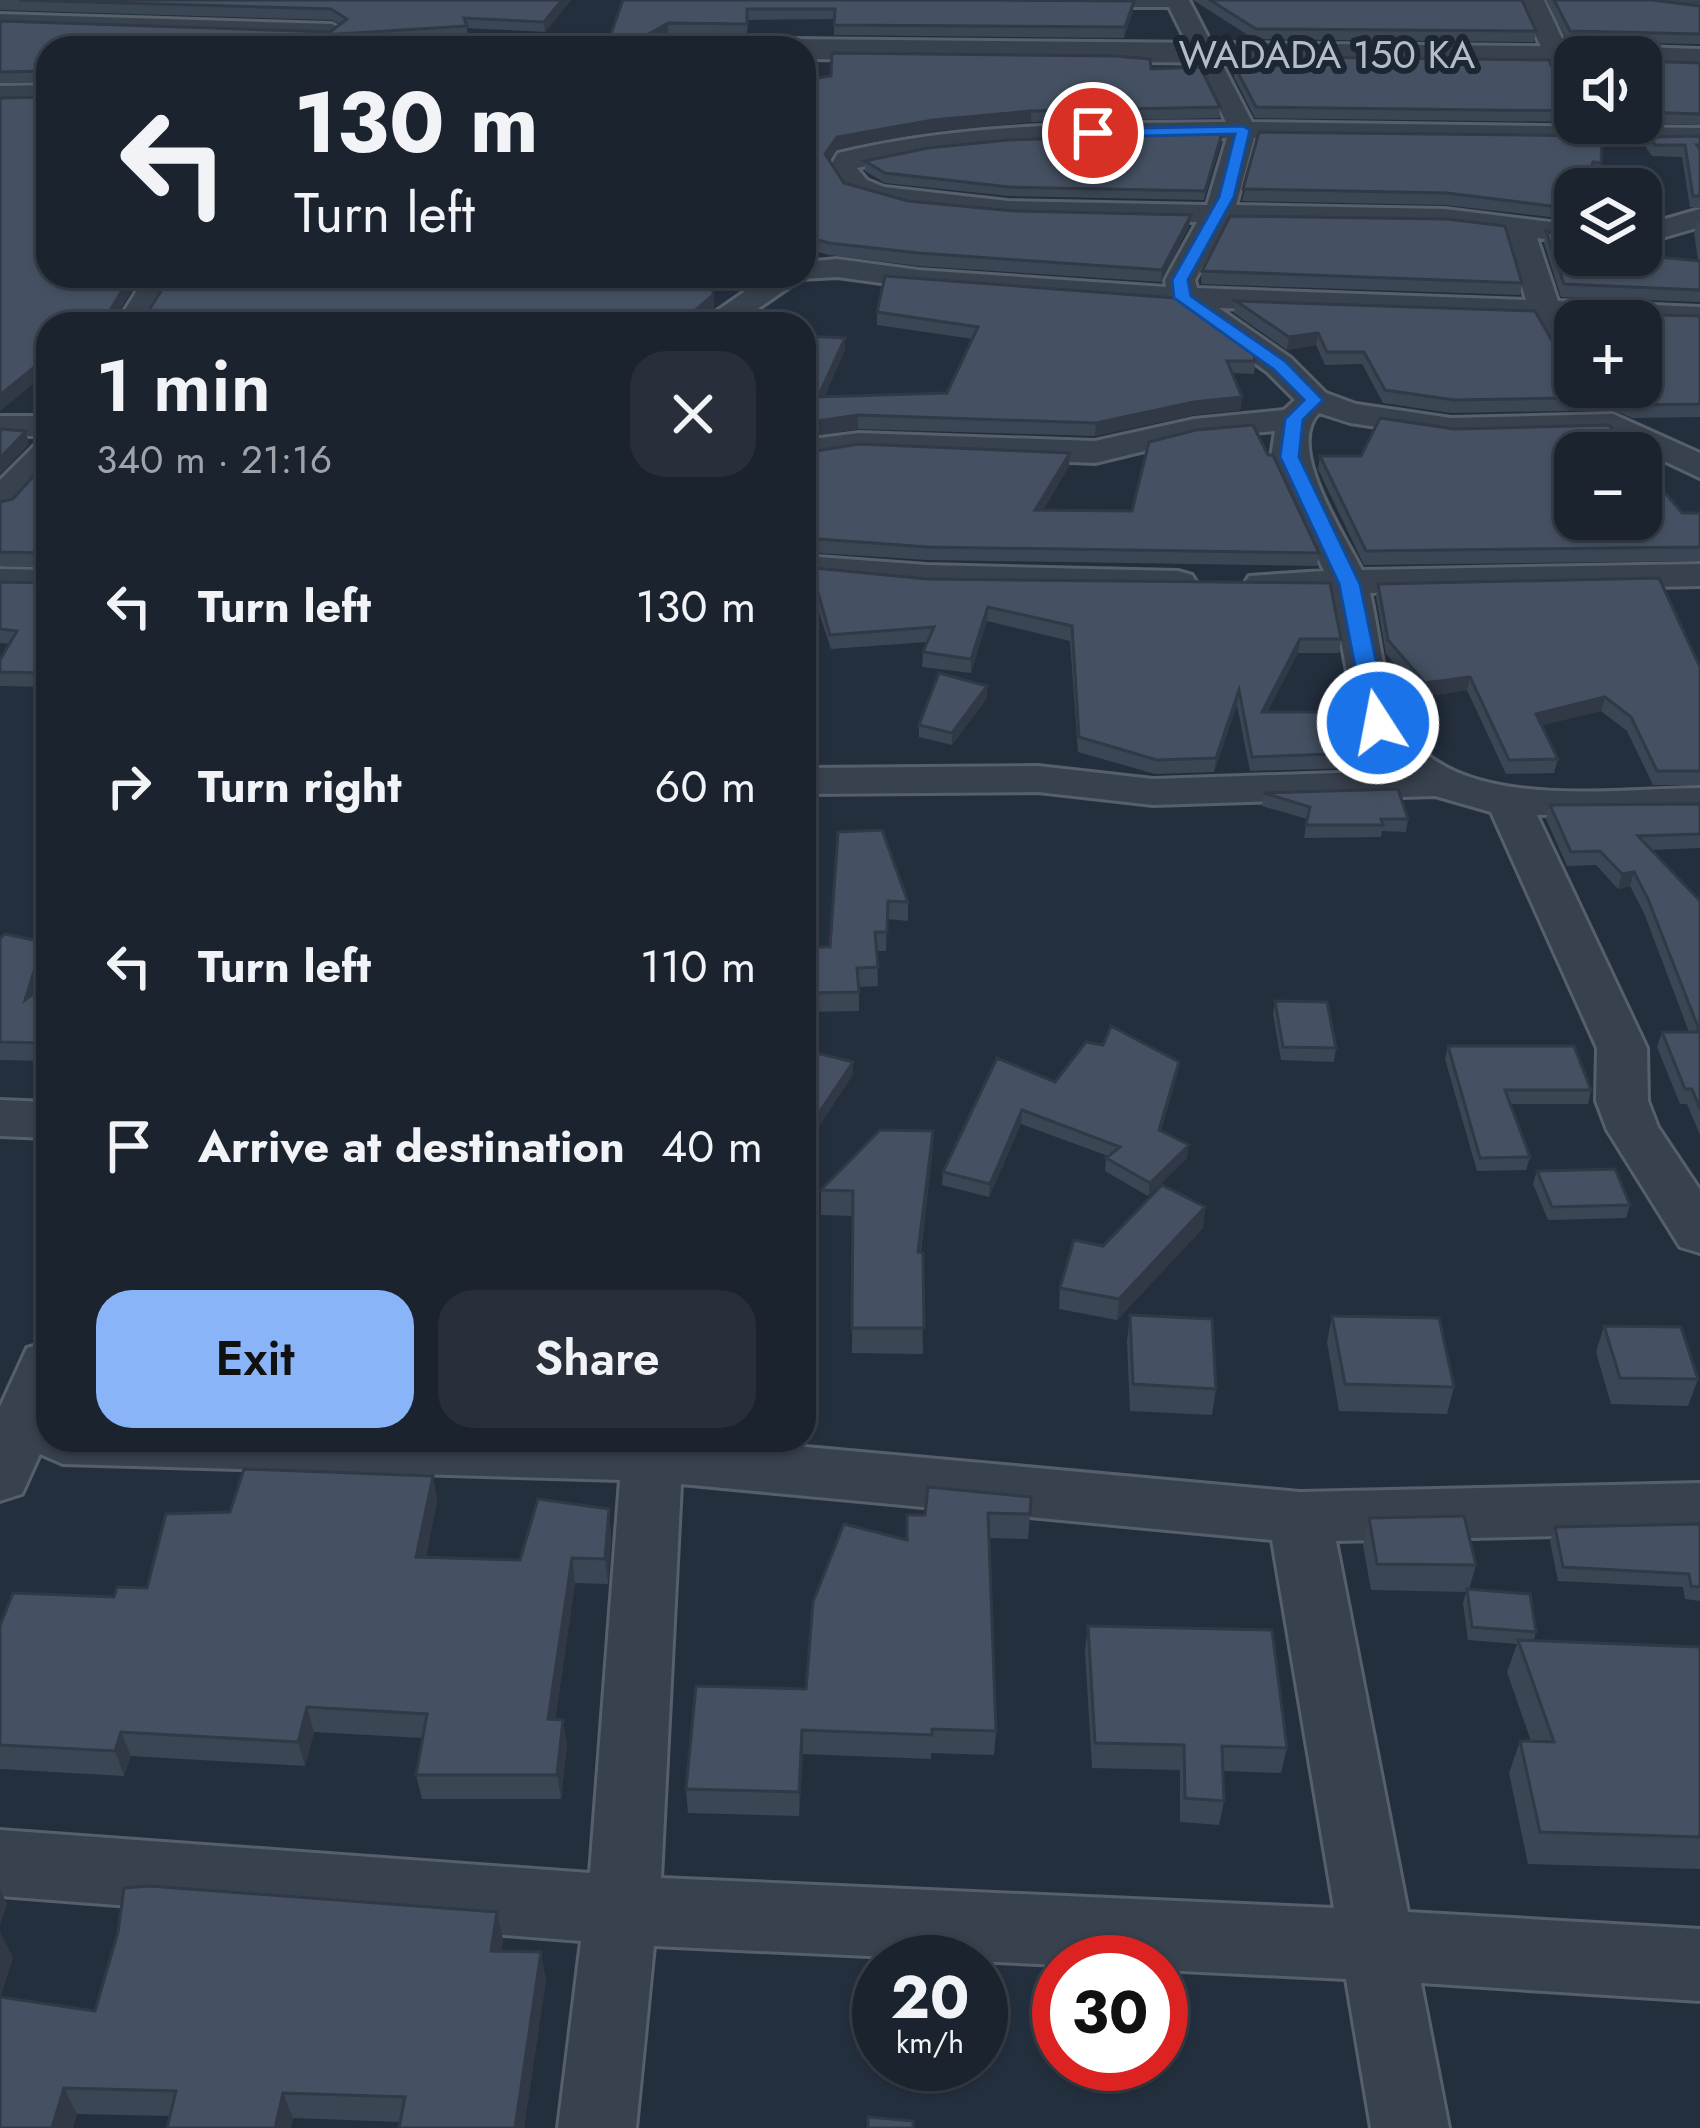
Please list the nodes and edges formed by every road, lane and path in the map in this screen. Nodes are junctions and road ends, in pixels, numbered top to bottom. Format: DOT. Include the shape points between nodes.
graph roads {
  1 [pos="61,0"];
  2 [pos="963,0"];
  3 [pos="1175,0"];
  4 [pos="1532,0"];
  5 [pos="1652,0"];
  6 [pos="1700,5"];
  7 [pos="0,21"];
  8 [pos="40,23"];
  9 [pos="331,30"];
  10 [pos="816,46"];
  11 [pos="1208,53"];
  12 [pos="9,54"];
  13 [pos="1553,55"];
  14 [pos="1662,58"];
  15 [pos="1700,59"];
  16 [pos="36,95"];
  17 [pos="0,96"];
  18 [pos="1554,129"];
  19 [pos="1243,130"];
  20 [pos="1662,133"];
  21 [pos="1700,136"];
  22 [pos="1213,216"];
  23 [pos="1700,218"];
  24 [pos="1519,224"];
  25 [pos="1662,229"];
  26 [pos="1554,230"];
  27 [pos="816,271"];
  28 [pos="770,288"];
  29 [pos="1183,298"];
  30 [pos="1544,310"];
  31 [pos="732,312"];
  32 [pos="1700,316"];
  33 [pos="1554,327"];
  34 [pos="1603,408"];
  35 [pos="1304,410"];
  36 [pos="1613,424"];
  37 [pos="0,426"];
  38 [pos="36,426"];
  39 [pos="816,449"];
  40 [pos="36,464"];
  41 [pos="1695,473"];
  42 [pos="0,501"];
  43 [pos="816,568"];
  44 [pos="1700,575"];
  45 [pos="0,580"];
  46 [pos="36,582"];
  47 [pos="1349,584"];
  48 [pos="816,781"];
  49 [pos="1440,783"];
  50 [pos="1509,802"];
  51 [pos="1700,802"];
  52 [pos="0,1118"];
  53 [pos="36,1120"];
  54 [pos="1700,1234"];
  55 [pos="36,1407"];
  56 [pos="25,1447"];
  57 [pos="652,1452"];
  58 [pos="681,1452"];
  59 [pos="1700,1508"];
  60 [pos="1300,1516"];
  61 [pos="0,1864"];
  62 [pos="622,1910"];
  63 [pos="1377,1945"];
  64 [pos="1700,1965"];
  65 [pos="598,2128"];
  66 [pos="1410,2128"];
  1 -- 8 [label="street"];
  2 -- 3 [label="street"];
  3 -- 11 [label="street"];
  4 -- 13 [label="street"];
  5 -- 6 [label="street"];
  7 -- 8 [label="street"];
  8 -- 9 [label="street"];
  8 -- 12 [label="street"];
  10 -- 11 [label="street, WADADA 150 KA"];
  11 -- 13 [label="street, WADADA 150 KA"];
  11 -- 19 [label="street"];
  14 -- 15 [label="street"];
  16 -- 17 [label="street"];
  18 -- 19 [label="street"];
  19 -- 22 [label="street" via="1226,197"];
  19 -- 22 [label="street" via="975,141 885,151 848,159 843,168 857,186 880,195"];
  20 -- 21 [label="street"];
  22 -- 24 [label="street"];
  22 -- 29 [label="street" via="1180,280"];
  23 -- 25 [label="street"];
  24 -- 26 [label="street"];
  24 -- 30 [label="street"];
  27 -- 29 [label="street"];
  28 -- 31 [label="street"];
  29 -- 30 [label="street"];
  29 -- 35 [label="street" via="1279,365"];
  30 -- 32 [label="street"];
  30 -- 33 [label="street"];
  34 -- 36 [label="street"];
  35 -- 36 [label="street" via="1450,428"];
  35 -- 39 [label="street" via="1095,452 859,443"];
  35 -- 47 [label="street" via="1289,457"];
  36 -- 41 [label="street"];
  37 -- 38 [label="street"];
  40 -- 42 [label="street"];
  43 -- 47 [label="street"];
  44 -- 47 [label="street"];
  45 -- 46 [label="street"];
  47 -- 49 [label="street" via="1378,723"];
  48 -- 49 [label="street" via="1038,779 1153,792"];
  49 -- 50 [label="street"];
  50 -- 51 [label="street"];
  50 -- 54 [label="street" via="1622,1048 1622,1101 1633,1130"];
  52 -- 53 [label="street"];
  55 -- 56 [label="street"];
  57 -- 62 [label="street"];
  58 -- 60 [label="street"];
  59 -- 60 [label="street"];
  60 -- 63 [label="street"];
  61 -- 62 [label="street"];
  62 -- 63 [label="street"];
  62 -- 65 [label="street"];
  63 -- 64 [label="street"];
  63 -- 66 [label="street"];
}
